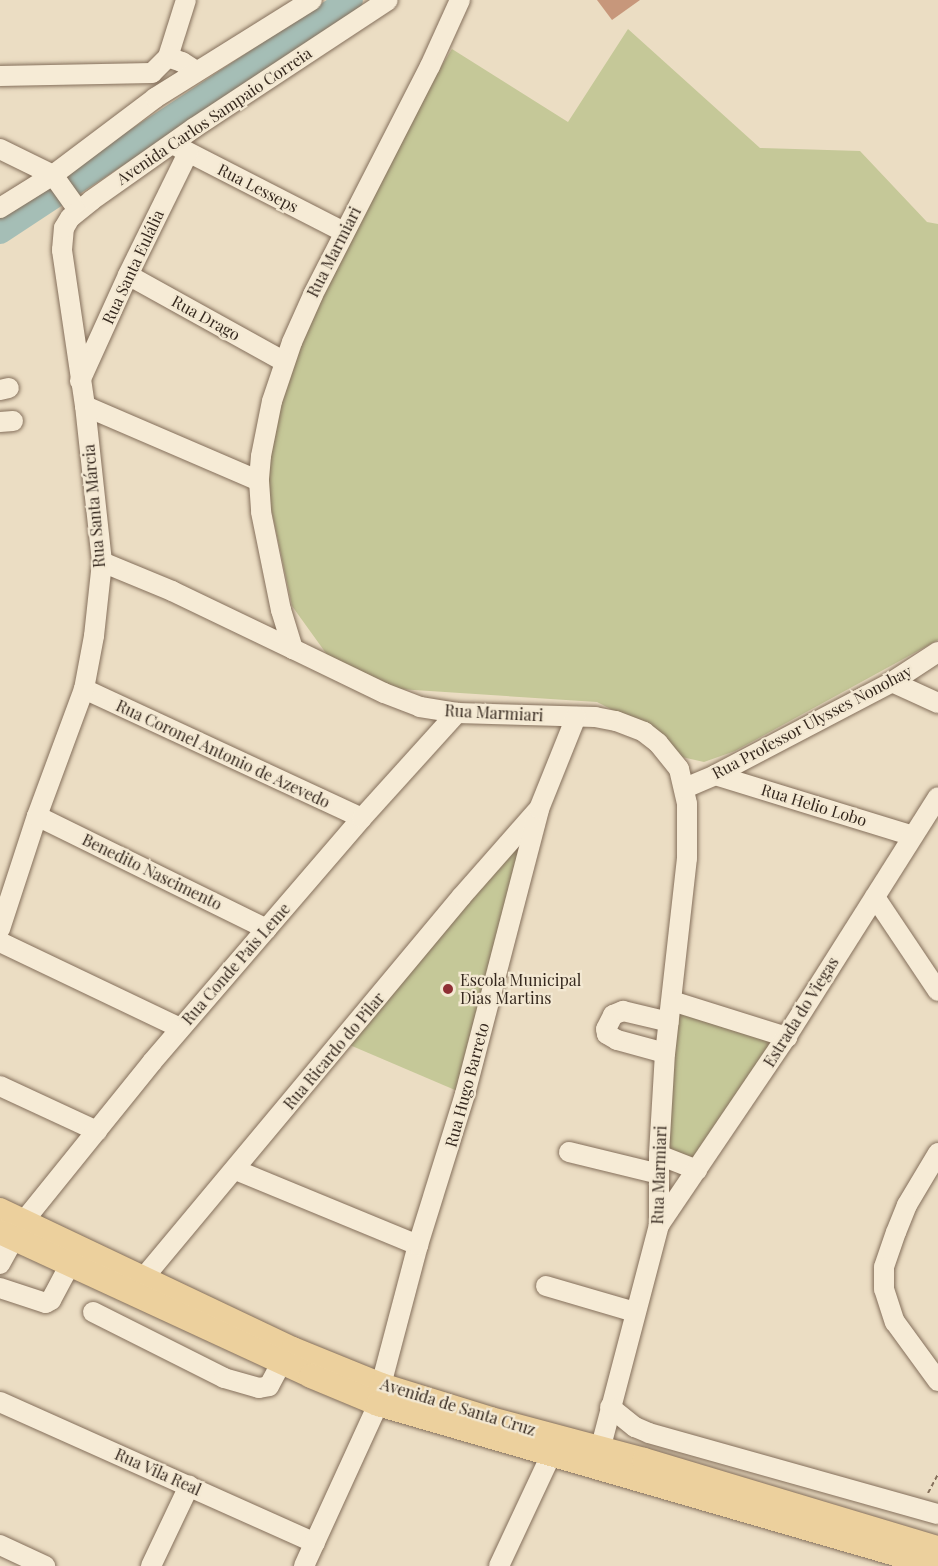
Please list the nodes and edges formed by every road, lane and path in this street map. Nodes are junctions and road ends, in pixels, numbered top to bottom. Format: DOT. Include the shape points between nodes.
graph roads {
  1 [pos="186,0"];
  2 [pos="312,0"];
  3 [pos="388,0"];
  4 [pos="460,0"];
  5 [pos="168,57"];
  6 [pos="196,71"];
  7 [pos="152,73"];
  8 [pos="0,76"];
  9 [pos="155,98"];
  10 [pos="180,148"];
  11 [pos="0,149"];
  12 [pos="54,176"];
  13 [pos="75,204"];
  14 [pos="0,208"];
  15 [pos="344,232"];
  16 [pos="62,250"];
  17 [pos="128,275"];
  18 [pos="285,362"];
  19 [pos="80,381"];
  20 [pos="85,406"];
  21 [pos="259,481"];
  22 [pos="102,562"];
  23 [pos="293,649"];
  24 [pos="938,652"];
  25 [pos="892,682"];
  26 [pos="84,689"];
  27 [pos="938,703"];
  28 [pos="457,713"];
  29 [pos="576,717"];
  30 [pos="715,775"];
  31 [pos="685,788"];
  32 [pos="938,797"];
  33 [pos="539,809"];
  34 [pos="37,816"];
  35 [pos="362,818"];
  36 [pos="913,836"];
  37 [pos="875,897"];
  38 [pos="0,929"];
  39 [pos="267,929"];
  40 [pos="0,942"];
  41 [pos="938,991"];
  42 [pos="672,1001"];
  43 [pos="669,1022"];
  44 [pos="180,1028"];
  45 [pos="787,1037"];
  46 [pos="665,1053"];
  47 [pos="0,1086"];
  48 [pos="97,1131"];
  49 [pos="569,1152"];
  50 [pos="938,1153"];
  51 [pos="659,1165"];
  52 [pos="236,1170"];
  53 [pos="697,1170"];
  54 [pos="0,1210"];
  55 [pos="659,1225"];
  56 [pos="12,1231"];
  57 [pos="418,1245"];
  58 [pos="0,1264"];
  59 [pos="70,1265"];
  60 [pos="137,1285"];
  61 [pos="546,1286"];
  62 [pos="0,1288"];
  63 [pos="93,1312"];
  64 [pos="635,1312"];
  65 [pos="282,1362"];
  66 [pos="938,1382"];
  67 [pos="380,1395"];
  68 [pos="0,1402"];
  69 [pos="610,1407"];
  70 [pos="551,1455"];
  71 [pos="598,1457"];
  72 [pos="938,1474"];
  73 [pos="189,1486"];
  74 [pos="928,1512"];
  75 [pos="315,1542"];
  76 [pos="0,1545"];
  77 [pos="938,1548"];
  78 [pos="881,1558"];
  79 [pos="21,1561"];
  80 [pos="45,1566"];
  81 [pos="151,1566"];
  82 [pos="304,1566"];
  83 [pos="499,1566"];
  84 [pos="937,1566"];
  1 -- 5 [label="street"];
  2 -- 6 [label="street"];
  3 -- 10 [label="street, Avenida Carlos Sampaio Correia"];
  4 -- 15 [label="street, Rua Marmiari"];
  5 -- 6 [label="street"];
  5 -- 7 [label="street"];
  6 -- 9 [label="street"];
  7 -- 8 [label="street"];
  7 -- 9 [label="street"];
  9 -- 12 [label="street"];
  10 -- 13 [label="street, Avenida Carlos Sampaio Correia"];
  10 -- 15 [label="street, Rua Lesseps"];
  10 -- 17 [label="street, Rua Santa Eulália"];
  11 -- 12 [label="street"];
  12 -- 13 [label="street"];
  12 -- 14 [label="street"];
  13 -- 16 [label="street, Avenida Carlos Sampaio Correia" via="64,228"];
  15 -- 18 [label="street, Rua Marmiari" via="301,319"];
  16 -- 19 [label="street, Rua Santa Márcia"];
  17 -- 18 [label="street, Rua Drago"];
  17 -- 19 [label="street, Rua Santa Eulália"];
  18 -- 21 [label="street, Rua Marmiari" via="272,401"];
  19 -- 20 [label="street, Rua Santa Márcia"];
  20 -- 21 [label="street"];
  20 -- 22 [label="street, Rua Santa Márcia"];
  21 -- 23 [label="street, Rua Marmiari" via="272,574"];
  22 -- 23 [label="street"];
  22 -- 26 [label="street, Rua Santa Márcia"];
  23 -- 28 [label="street, Rua Marmiari" via="399,700"];
  24 -- 25 [label="street, Rua Professor Ulysses Nonohay"];
  25 -- 27 [label="street"];
  25 -- 30 [label="street, Rua Professor Ulysses Nonohay"];
  26 -- 34 [label="street, Rua Santa Márcia"];
  26 -- 35 [label="street, Rua Coronel Antonio de Azevedo"];
  28 -- 29 [label="street, Rua Marmiari"];
  28 -- 35 [label="street, Rua Conde Pais Leme"];
  29 -- 31 [label="street, Rua Marmiari" via="616,721 644,732 670,756"];
  29 -- 33 [label="street, Rua Hugo Barreto"];
  30 -- 31 [label="street, Rua Professor Ulysses Nonohay"];
  30 -- 36 [label="street, Rua Helio Lobo"];
  31 -- 42 [label="street, Rua Marmiari" via="687,858"];
  32 -- 36 [label="street, Estrada do Viegas"];
  33 -- 52 [label="street, Rua Ricardo do Pilar" via="462,896"];
  33 -- 57 [label="street, Rua Hugo Barreto" via="465,1094"];
  34 -- 38 [label="street, Rua Santa Márcia"];
  34 -- 39 [label="street, Benedito Nascimento"];
  35 -- 39 [label="street, Rua Conde Pais Leme"];
  36 -- 37 [label="street, Estrada do Viegas"];
  37 -- 41 [label="street"];
  37 -- 45 [label="street, Estrada do Viegas"];
  39 -- 44 [label="street, Rua Conde Pais Leme"];
  40 -- 44 [label="street"];
  42 -- 43 [label="street, Rua Marmiari"];
  42 -- 45 [label="street"];
  43 -- 46 [label="street, Rua Marmiari"];
  43 -- 46 [label="street" via="623,1011 613,1015 606,1029 617,1040"];
  44 -- 48 [label="street, Rua Conde Pais Leme"];
  45 -- 53 [label="street, Estrada do Viegas"];
  46 -- 51 [label="street, Rua Marmiari"];
  47 -- 48 [label="street"];
  48 -- 56 [label="street, Rua Conde Pais Leme"];
  49 -- 51 [label="street"];
  50 -- 66 [label="street" via="896,1232 885,1267 884,1289 895,1322"];
  51 -- 53 [label="street"];
  51 -- 55 [label="street, Rua Marmiari"];
  52 -- 57 [label="street"];
  52 -- 60 [label="street, Rua Ricardo do Pilar"];
  53 -- 55 [label="street, Estrada do Viegas"];
  54 -- 56 [label="main road, Avenida de Santa Cruz"];
  55 -- 64 [label="street, Rua Marmiari"];
  56 -- 58 [label="street, Rua Conde Pais Leme"];
  56 -- 59 [label="main road, Avenida de Santa Cruz"];
  56 -- 60 [label="main road, Avenida de Santa Cruz"];
  57 -- 67 [label="street, Rua Hugo Barreto"];
  59 -- 60 [label="main road, Avenida de Santa Cruz"];
  59 -- 62 [label="street" via="46,1303"];
  60 -- 65 [label="main road, Avenida de Santa Cruz"];
  60 -- 67 [label="main road, Avenida de Santa Cruz" via="293,1349"];
  61 -- 64 [label="street"];
  63 -- 65 [label="street" via="224,1378 259,1388 269,1386"];
  64 -- 69 [label="street, Rua Marmiari"];
  65 -- 67 [label="main road, Avenida de Santa Cruz"];
  67 -- 70 [label="main road, Avenida de Santa Cruz"];
  67 -- 71 [label="main road, Avenida de Santa Cruz"];
  67 -- 75 [label="street, Rua Hugo Barreto"];
  68 -- 73 [label="street, Rua Vila Real"];
  69 -- 71 [label="street, Rua Marmiari"];
  69 -- 74 [label="street" via="635,1427 650,1433"];
  70 -- 71 [label="main road, Avenida de Santa Cruz"];
  70 -- 83 [label="street"];
  71 -- 77 [label="main road, Avenida de Santa Cruz"];
  71 -- 78 [label="main road, Avenida de Santa Cruz"];
  72 -- 74 [label="path"];
  73 -- 75 [label="street, Rua Vila Real"];
  73 -- 81 [label="street"];
  75 -- 82 [label="street, Rua Hugo Barreto"];
  76 -- 79 [label="street"];
  78 -- 84 [label="main road, Avenida de Santa Cruz"];
  79 -- 80 [label="street"];
}
